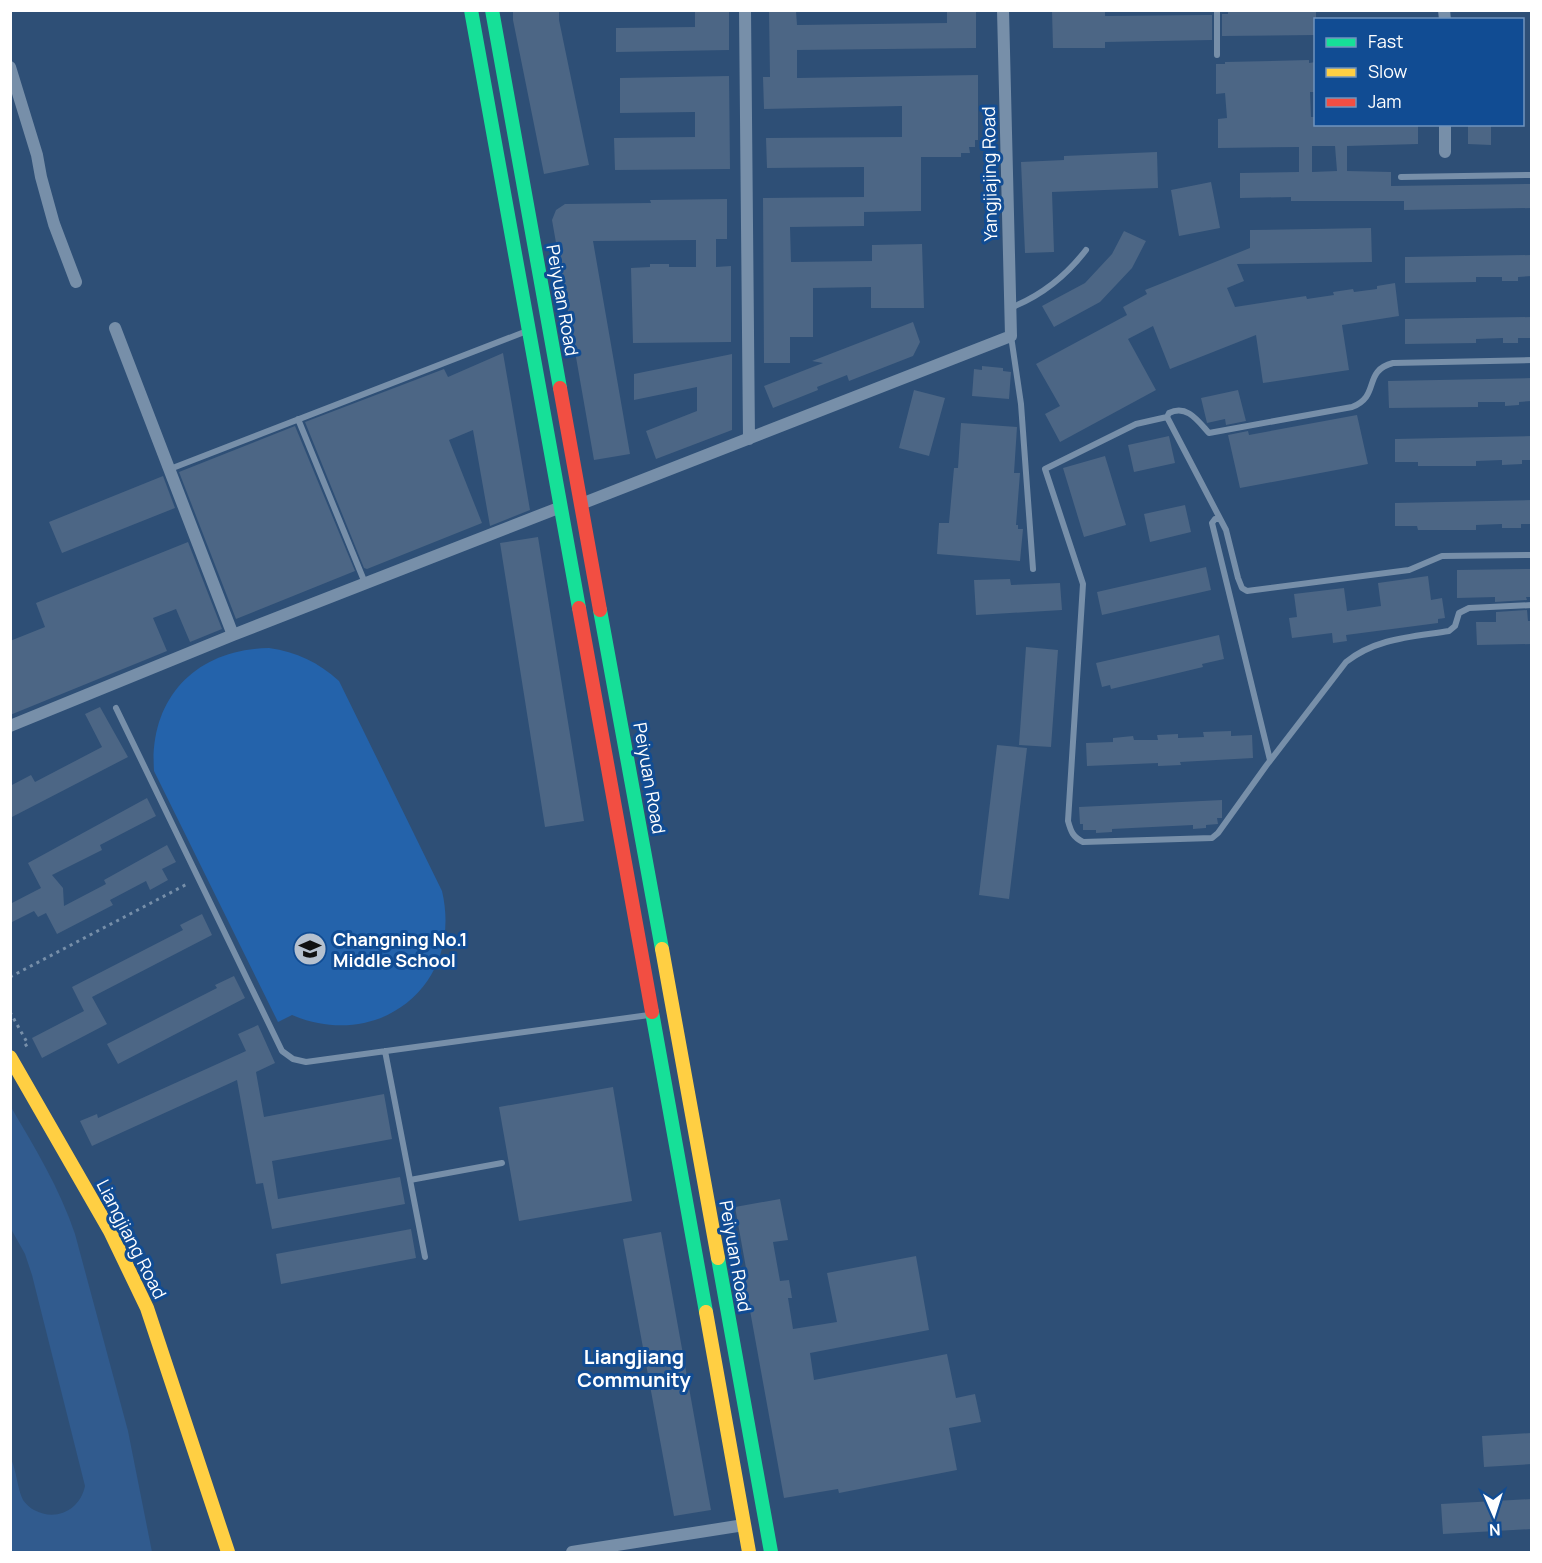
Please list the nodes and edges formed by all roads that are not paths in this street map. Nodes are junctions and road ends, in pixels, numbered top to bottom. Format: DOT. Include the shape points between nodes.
graph roads {
  1 [pos="471,10"];
  2 [pos="492,10"];
  3 [pos="745,10"];
  4 [pos="1003,10"];
  5 [pos="1217,10"];
  6 [pos="1217,55"];
  7 [pos="10,67"];
  8 [pos="1445,126"];
  9 [pos="1445,152"];
  10 [pos="1532,175"];
  11 [pos="1401,177"];
  12 [pos="1086,250"];
  13 [pos="76,282"];
  14 [pos="1010,308"];
  15 [pos="115,328"];
  16 [pos="529,330"];
  17 [pos="1011,336"];
  18 [pos="1532,360"];
  19 [pos="1167,417"];
  20 [pos="298,419"];
  21 [pos="749,439"];
  22 [pos="169,469"];
  23 [pos="582,504"];
  24 [pos="561,507"];
  25 [pos="1220,519"];
  26 [pos="1532,555"];
  27 [pos="1033,568"];
  28 [pos="366,584"];
  29 [pos="1532,605"];
  30 [pos="233,635"];
  31 [pos="116,708"];
  32 [pos="10,726"];
  33 [pos="1270,760"];
  34 [pos="653,1014"];
  35 [pos="16,1052"];
  36 [pos="384,1052"];
  37 [pos="502,1163"];
  38 [pos="410,1180"];
  39 [pos="425,1257"];
  40 [pos="744,1525"];
  41 [pos="228,1552"];
  42 [pos="572,1552"];
  43 [pos="749,1552"];
  44 [pos="771,1552"];
  1 -- 16 [label="main road"];
  2 -- 23 [label="main road, Peiyuan Road"];
  3 -- 21 [label="street"];
  4 -- 14 [label="street, Yangjiajing Road"];
  5 -- 6 [label="lane"];
  7 -- 13 [label="street" via="54,224"];
  8 -- 9 [label="street"];
  10 -- 11 [label="lane"];
  12 -- 14 [label="lane" via="1043,291"];
  14 -- 17 [label="street, Yangjiajing Road"];
  15 -- 22 [label="street"];
  16 -- 20 [label="lane"];
  16 -- 24 [label="main road"];
  17 -- 21 [label="street"];
  17 -- 27 [label="lane" via="1021,404"];
  18 -- 19 [label="lane" via="1393,363 1381,366 1366,399 1352,407 1209,433 1186,411 1174,410"];
  19 -- 25 [label="lane"];
  19 -- 33 [label="lane" via="1136,424 1045,469 1083,584 1068,821 1071,832 1083,842 1212,838"];
  20 -- 22 [label="lane"];
  20 -- 28 [label="lane"];
  21 -- 23 [label="street"];
  22 -- 30 [label="street"];
  23 -- 44 [label="main road, Peiyuan Road"];
  24 -- 28 [label="street"];
  24 -- 34 [label="main road"];
  25 -- 26 [label="lane" via="1246,591 1409,570 1442,556"];
  25 -- 33 [label="lane" via="1212,523"];
  28 -- 30 [label="street"];
  29 -- 33 [label="lane" via="1469,608 1459,613 1449,631 1367,647 1346,662"];
  30 -- 32 [label="street"];
  31 -- 36 [label="lane" via="282,1051 306,1062"];
  34 -- 36 [label="lane"];
  34 -- 40 [label="main road"];
  35 -- 41 [label="main road, Liangjiang Road" via="147,1308"];
  36 -- 38 [label="lane"];
  37 -- 38 [label="lane"];
  38 -- 39 [label="lane"];
  40 -- 42 [label="street"];
  40 -- 43 [label="main road"];
}
